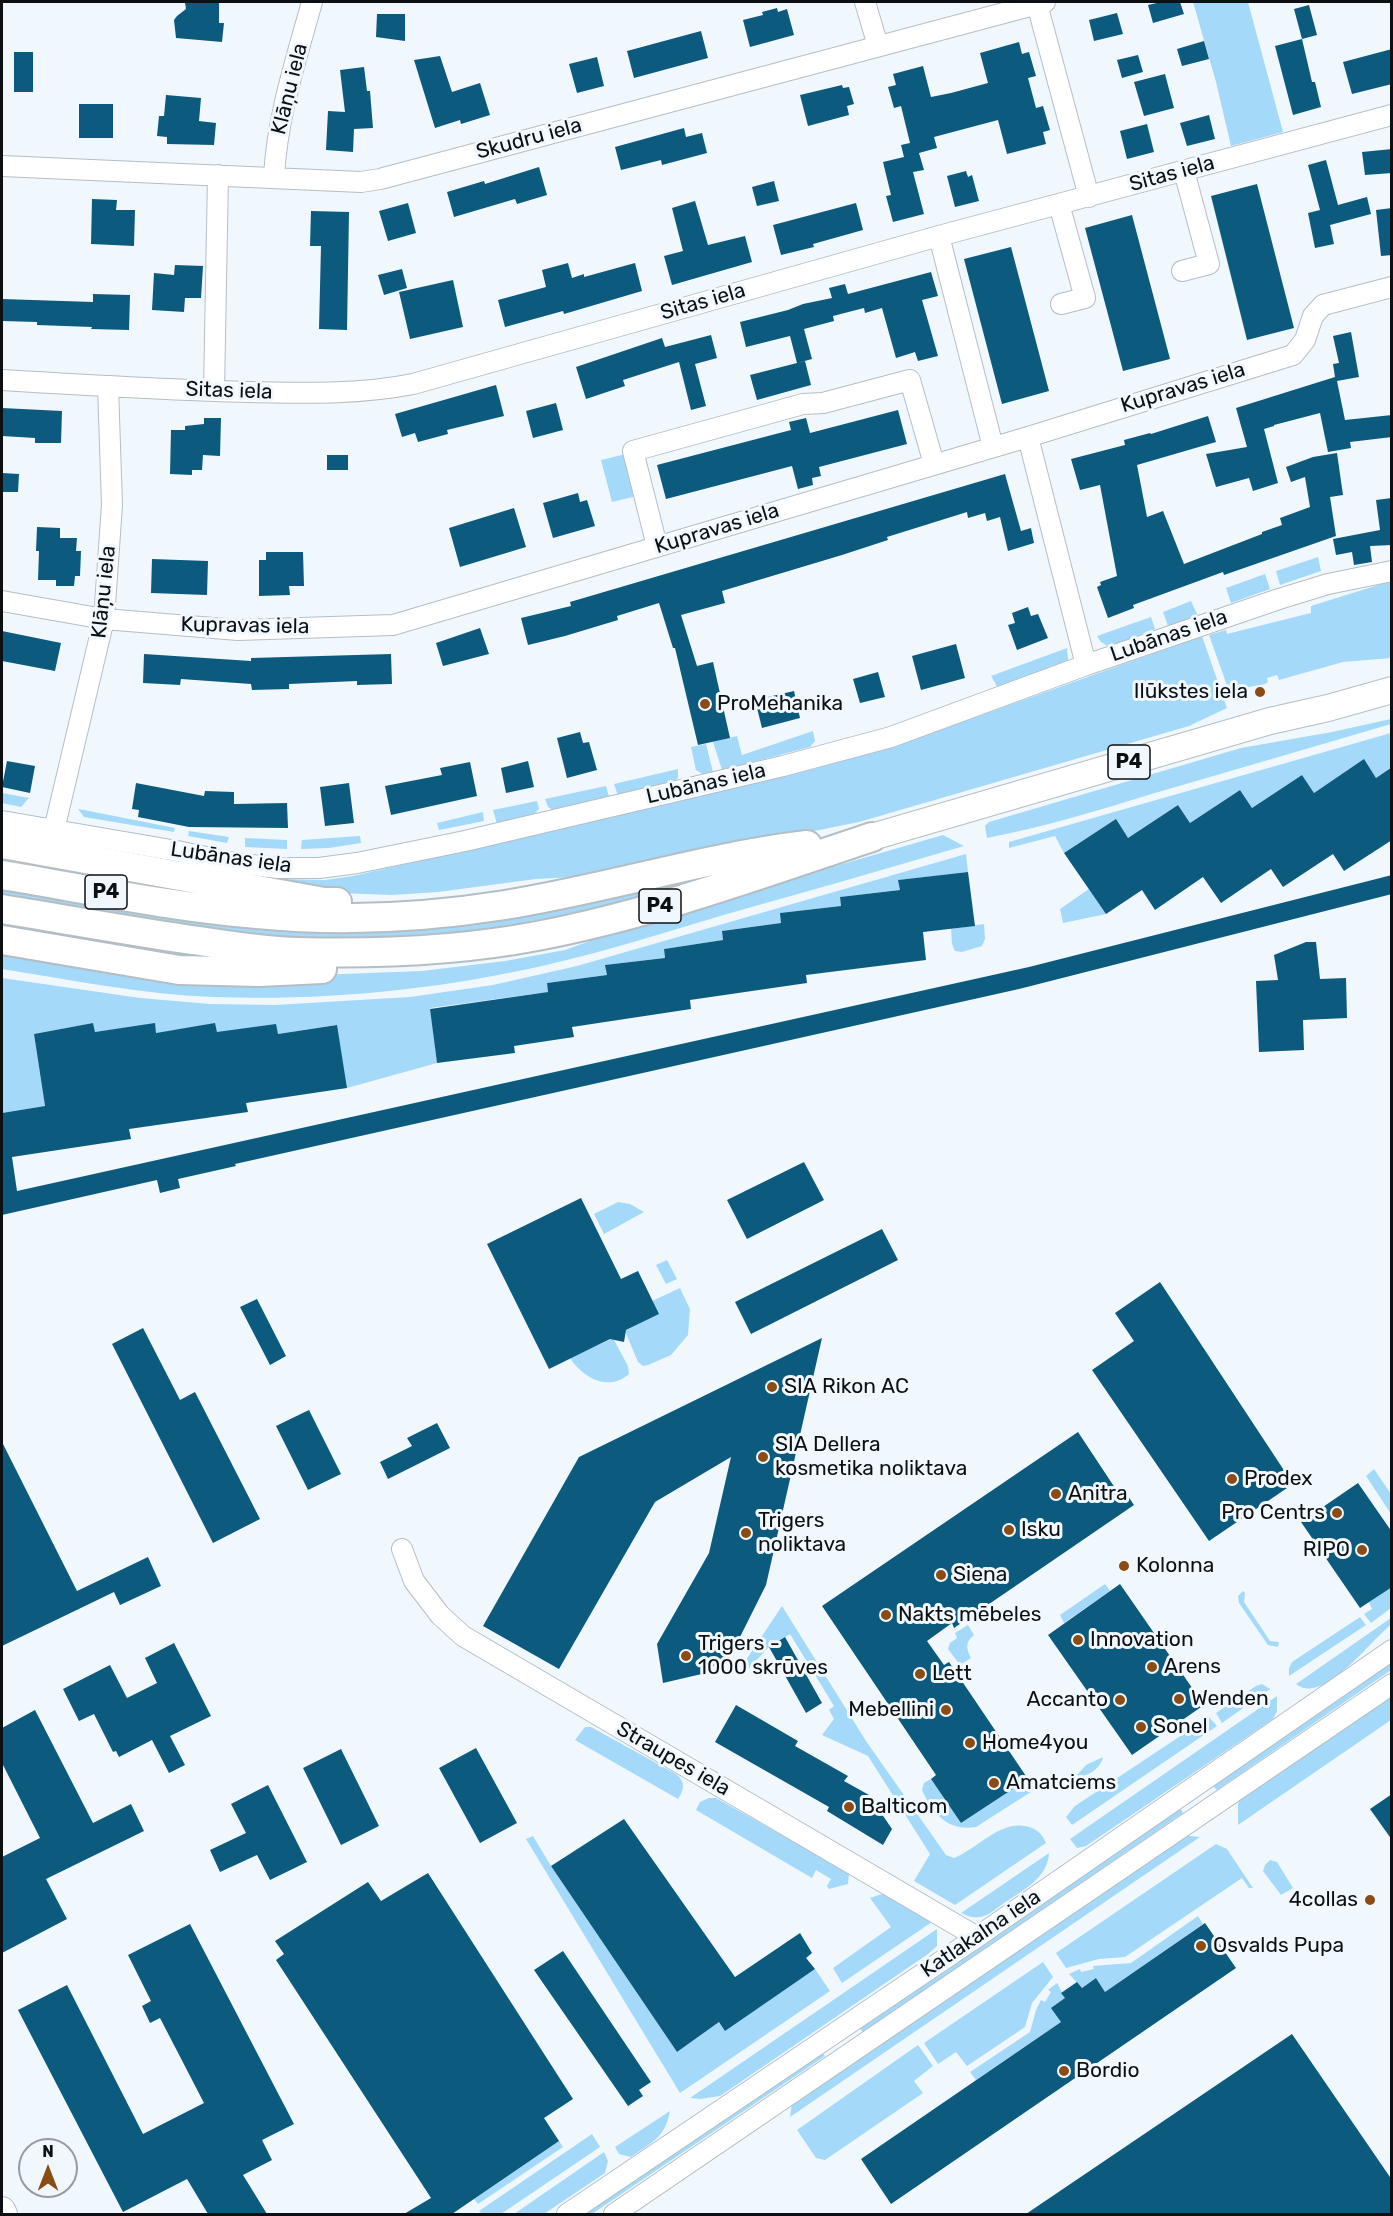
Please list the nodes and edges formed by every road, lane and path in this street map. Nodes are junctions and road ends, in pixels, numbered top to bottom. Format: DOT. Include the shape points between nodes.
graph roads {
  1 [pos="312,2"];
  2 [pos="865,2"];
  3 [pos="1041,3"];
  4 [pos="878,46"];
  5 [pos="1392,115"];
  6 [pos="2,166"];
  7 [pos="1184,171"];
  8 [pos="218,175"];
  9 [pos="274,177"];
  10 [pos="1089,197"];
  11 [pos="1059,204"];
  12 [pos="939,236"];
  13 [pos="1182,271"];
  14 [pos="1392,287"];
  15 [pos="1061,304"];
  16 [pos="2,380"];
  17 [pos="108,386"];
  18 [pos="214,391"];
  19 [pos="1028,437"];
  20 [pos="993,447"];
  21 [pos="933,464"];
  22 [pos="657,546"];
  23 [pos="1392,571"];
  24 [pos="2,601"];
  25 [pos="104,619"];
  26 [pos="1086,665"];
  27 [pos="1392,690"];
  28 [pos="2,821"];
  29 [pos="54,830"];
  30 [pos="872,837"];
  31 [pos="2,844"];
  32 [pos="2,875"];
  33 [pos="504,905"];
  34 [pos="2,909"];
  35 [pos="2,940"];
  36 [pos="441,949"];
  37 [pos="402,1549"];
  38 [pos="1392,1650"];
  39 [pos="1392,1684"];
  40 [pos="977,1937"];
  41 [pos="838,2031"];
  42 [pos="853,2053"];
  43 [pos="2,2210"];
  44 [pos="4,2214"];
  45 [pos="567,2214"];
  46 [pos="614,2214"];
  1 -- 9 [label="street, Klāņu iela" via="283,106"];
  2 -- 4 [label="street"];
  3 -- 4 [label="street, Skudru iela"];
  3 -- 10 [label="street"];
  4 -- 9 [label="street, Skudru iela" via="380,179 361,182"];
  5 -- 7 [label="street, Sitas iela"];
  6 -- 8 [label="street, Skudru iela"];
  7 -- 10 [label="street, Sitas iela"];
  7 -- 13 [label="street" via="1209,264"];
  8 -- 9 [label="street, Skudru iela"];
  8 -- 18 [label="street"];
  10 -- 11 [label="street, Sitas iela"];
  11 -- 12 [label="street, Sitas iela"];
  11 -- 15 [label="street" via="1085,298"];
  12 -- 18 [label="street, Sitas iela" via="413,384 326,394"];
  12 -- 20 [label="street"];
  14 -- 19 [label="street, Kupravas iela" via="1323,305 1293,355"];
  16 -- 17 [label="street, Sitas iela"];
  17 -- 18 [label="street, Sitas iela"];
  17 -- 25 [label="street, Klāņu iela" via="112,505"];
  19 -- 20 [label="street, Kupravas iela"];
  19 -- 26 [label="street"];
  20 -- 21 [label="street, Kupravas iela"];
  21 -- 22 [label="street, Kupravas iela"];
  21 -- 22 [label="street" via="910,380 823,403 803,404 633,451"];
  22 -- 25 [label="street, Kupravas iela" via="393,625 238,630"];
  23 -- 26 [label="street, Lubānas iela" via="1279,599"];
  24 -- 25 [label="street, Kupravas iela"];
  25 -- 29 [label="street, Klāņu iela"];
  26 -- 29 [label="street, Lubānas iela" via="891,737 465,841 357,863 278,868"];
  27 -- 30 [label="main road, P4"];
  28 -- 29 [label="street, Lubānas iela"];
  30 -- 33 [label="highway, P4" via="792,846"];
  30 -- 36 [label="highway, P4" via="712,891 601,922"];
  31 -- 33 [label="highway" via="324,902"];
  32 -- 33 [label="highway, P4" via="166,902 328,919"];
  34 -- 36 [label="highway, P4" via="253,949"];
  35 -- 36 [label="highway" via="179,970 259,972 361,967"];
  37 -- 40 [label="street, Straupes iela" via="414,1581 440,1615 463,1636"];
  38 -- 40 [label="street, Katlakalna iela"];
  39 -- 42 [label="street, Katlakalna iela"];
  40 -- 41 [label="street, Katlakalna iela"];
  41 -- 42 [label="street"];
  41 -- 45 [label="street, Katlakalna iela"];
  42 -- 46 [label="street, Katlakalna iela"];
  43 -- 44 [label="main road"];
}
